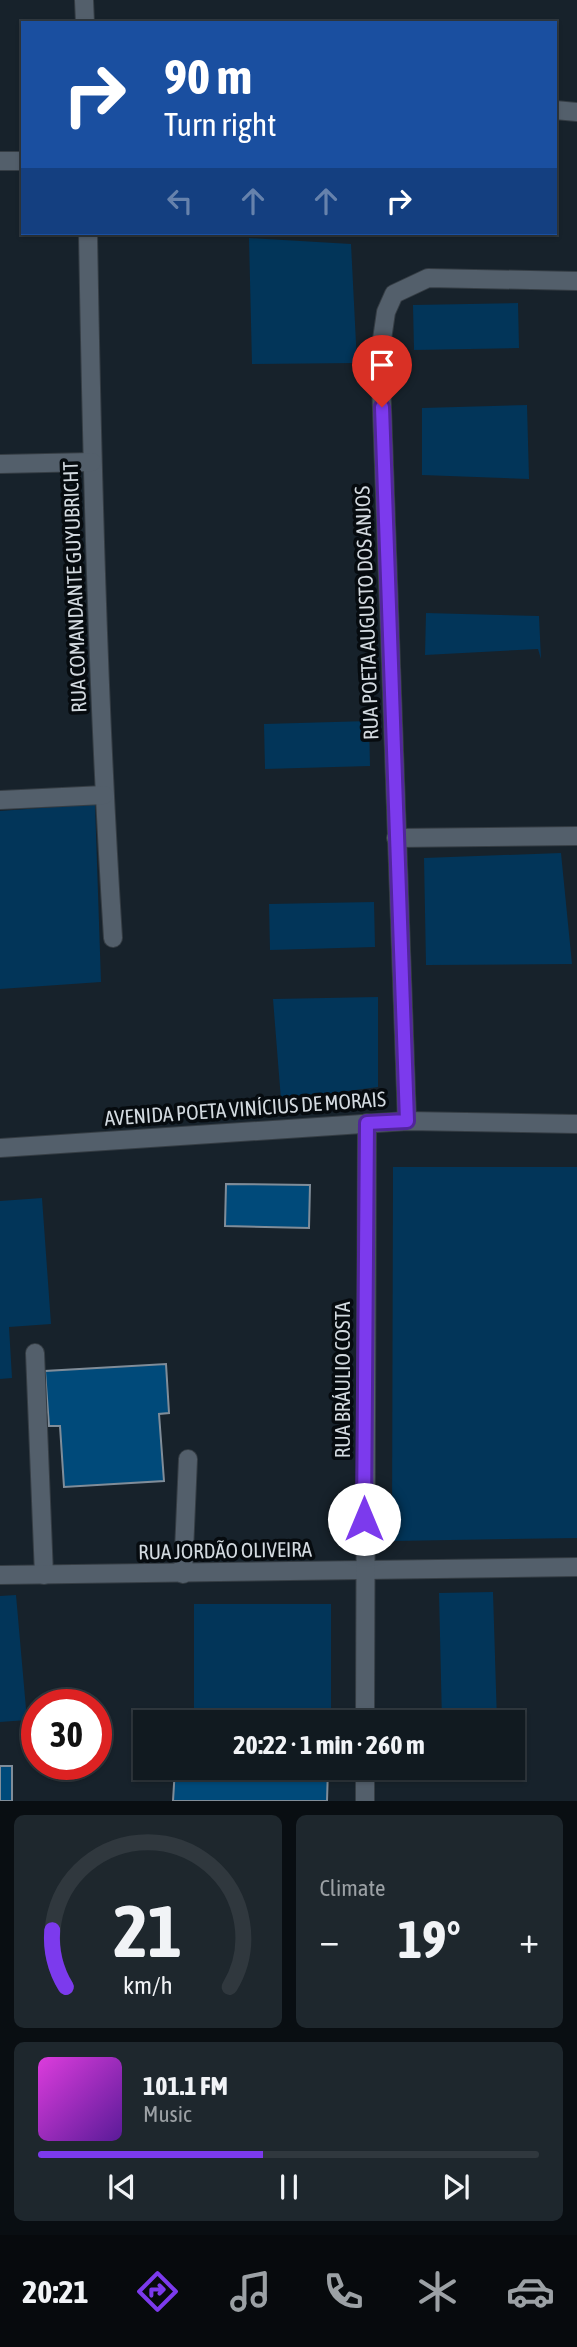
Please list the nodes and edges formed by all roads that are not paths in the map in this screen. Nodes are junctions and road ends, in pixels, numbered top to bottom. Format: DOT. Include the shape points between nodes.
graph roads {
  1 [pos="84,0"];
  2 [pos="85,21"];
  3 [pos="557,110"];
  4 [pos="577,112"];
  5 [pos="0,161"];
  6 [pos="21,161"];
  7 [pos="88,235"];
  8 [pos="577,281"];
  9 [pos="92,462"];
  10 [pos="0,464"];
  11 [pos="104,794"];
  12 [pos="0,800"];
  13 [pos="577,835"];
  14 [pos="396,838"];
  15 [pos="113,938"];
  16 [pos="407,1121"];
  17 [pos="367,1123"];
  18 [pos="577,1124"];
  19 [pos="0,1148"];
  20 [pos="35,1353"];
  21 [pos="188,1459"];
  22 [pos="577,1567"];
  23 [pos="363,1572"];
  24 [pos="183,1574"];
  25 [pos="0,1575"];
  26 [pos="44,1575"];
  27 [pos="365,1710"];
  28 [pos="365,1780"];
  29 [pos="365,1801"];
  1 -- 2 [label="street"];
  3 -- 4 [label="street"];
  5 -- 6 [label="street"];
  7 -- 9 [label="street, RUA COMANDANTE GUYUBRICHT"];
  8 -- 14 [label="street, RUA POETA AUGUSTO DOS ANJOS" via="428,278 394,294 386,313 380,353"];
  9 -- 10 [label="street"];
  9 -- 11 [label="street, RUA COMANDANTE GUYUBRICHT"];
  11 -- 12 [label="street"];
  11 -- 15 [label="street, RUA COMANDANTE GUYUBRICHT"];
  13 -- 14 [label="street"];
  14 -- 16 [label="street, RUA POETA AUGUSTO DOS ANJOS"];
  16 -- 17 [label="street, AVENIDA POETA VINÍCIUS DE MORAIS"];
  16 -- 18 [label="street, AVENIDA POETA VINÍCIUS DE MORAIS"];
  17 -- 19 [label="street, AVENIDA POETA VINÍCIUS DE MORAIS"];
  17 -- 23 [label="street, RUA BRÁULIO COSTA"];
  20 -- 26 [label="street"];
  21 -- 24 [label="street"];
  22 -- 23 [label="street, RUA JORDÃO OLIVEIRA"];
  23 -- 24 [label="street, RUA JORDÃO OLIVEIRA"];
  23 -- 27 [label="street, RUA BRÁULIO COSTA"];
  24 -- 26 [label="street, RUA JORDÃO OLIVEIRA"];
  25 -- 26 [label="street, RUA JORDÃO OLIVEIRA"];
  28 -- 29 [label="street"];
}
